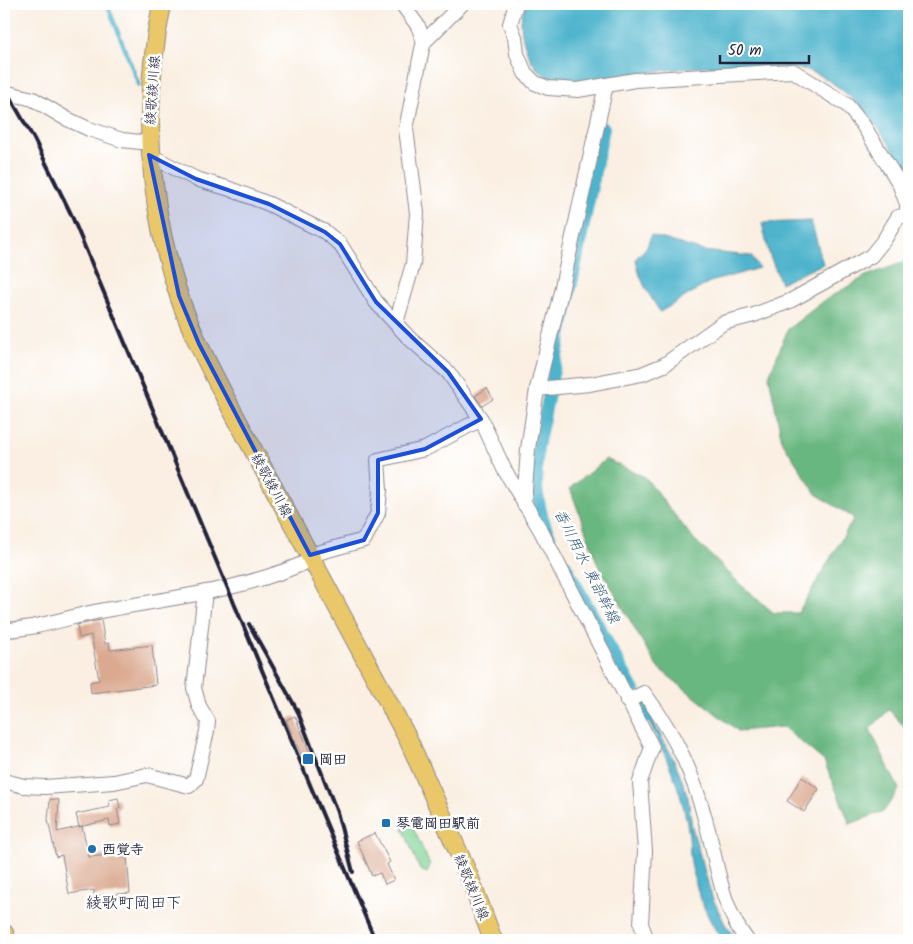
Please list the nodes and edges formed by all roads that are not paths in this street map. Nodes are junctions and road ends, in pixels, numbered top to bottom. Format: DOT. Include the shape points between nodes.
graph roads {
  1 [pos="162,4"];
  2 [pos="402,4"];
  3 [pos="462,4"];
  4 [pos="516,4"];
  5 [pos="424,42"];
  6 [pos="606,85"];
  7 [pos="4,92"];
  8 [pos="149,149"];
  9 [pos="908,215"];
  10 [pos="396,323"];
  11 [pos="537,389"];
  12 [pos="481,419"];
  13 [pos="524,504"];
  14 [pos="311,557"];
  15 [pos="204,592"];
  16 [pos="4,630"];
  17 [pos="634,698"];
  18 [pos="4,781"];
  19 [pos="4,933"];
  20 [pos="7,940"];
  21 [pos="493,940"];
  22 [pos="647,940"];
  23 [pos="747,940"];
  1 -- 8 [label="main road, 綾歌綾川線" via="152,72"];
  2 -- 5 [label="street" via="418,26"];
  3 -- 5 [label="street"];
  4 -- 6 [label="street" via="510,24 517,54 525,73 535,83 548,88 578,90"];
  5 -- 10 [label="street" via="406,129 417,214 413,264"];
  6 -- 9 [label="street" via="635,80 794,71 847,105 863,125 899,184"];
  6 -- 11 [label="street"];
  7 -- 8 [label="street" via="33,99 89,129"];
  8 -- 10 [label="street" via="196,179 270,204 325,232 340,244 376,302"];
  8 -- 14 [label="main road, 綾歌綾川線" via="166,249 179,296 226,399"];
  9 -- 11 [label="street" via="898,217 871,256 790,301 723,323 664,366 642,374 590,384"];
  10 -- 12 [label="street" via="448,372"];
  11 -- 13 [label="street"];
  12 -- 13 [label="street"];
  12 -- 14 [label="street" via="425,449 378,460 378,513 364,540"];
  13 -- 17 [label="street"];
  14 -- 15 [label="street" via="265,576"];
  14 -- 21 [label="main road, 綾歌綾川線" via="408,739 469,876"];
  15 -- 16 [label="street"];
  15 -- 18 [label="street" via="194,688 208,721 208,732 196,779 189,786 147,775 114,782 46,787"];
  17 -- 22 [label="street" via="652,747 640,782 644,851 641,924"];
  17 -- 23 [label="street" via="644,693 683,753 707,825 725,901"];
  19 -- 20 [label="main road"];
}
